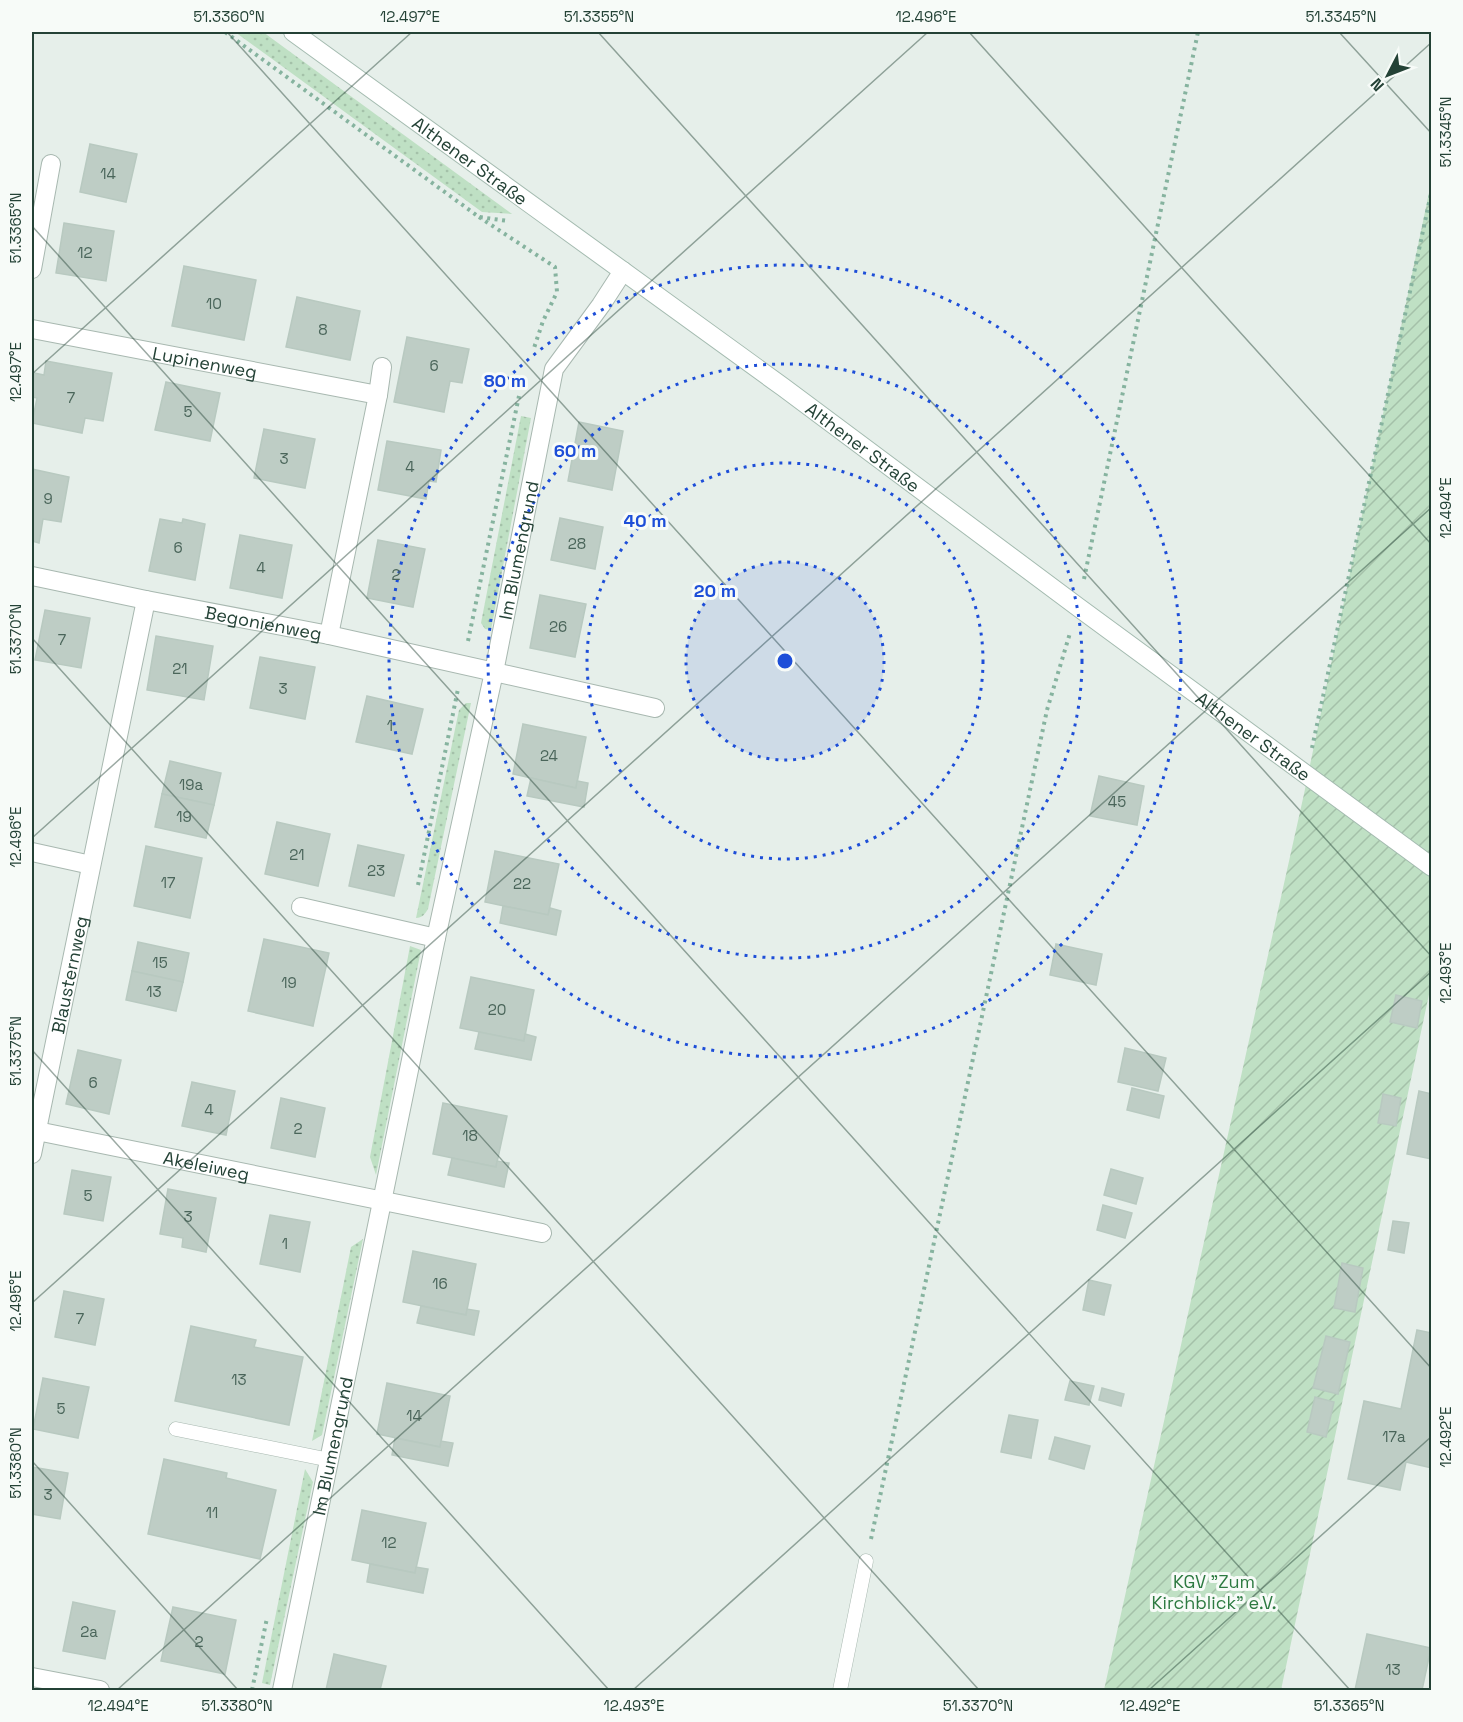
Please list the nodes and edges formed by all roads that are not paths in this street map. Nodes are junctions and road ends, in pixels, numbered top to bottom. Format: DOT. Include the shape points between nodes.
graph roads {
  1 [pos="293,32"];
  2 [pos="51,164"];
  3 [pos="32,269"];
  4 [pos="623,272"];
  5 [pos="32,329"];
  6 [pos="382,367"];
  7 [pos="378,395"];
  8 [pos="32,576"];
  9 [pos="146,600"];
  10 [pos="329,635"];
  11 [pos="494,672"];
  12 [pos="655,708"];
  13 [pos="32,852"];
  14 [pos="91,865"];
  15 [pos="1431,867"];
  16 [pos="301,907"];
  17 [pos="436,938"];
  18 [pos="34,1131"];
  19 [pos="32,1154"];
  20 [pos="383,1201"];
  21 [pos="542,1233"];
  22 [pos="176,1429"];
  23 [pos="330,1460"];
  24 [pos="866,1561"];
  25 [pos="32,1677"];
  26 [pos="100,1690"];
  27 [pos="282,1690"];
  28 [pos="840,1690"];
  1 -- 4 [label="street, Althener Straße"];
  2 -- 3 [label="street"];
  4 -- 11 [label="street, Im Blumengrund" via="554,369"];
  4 -- 15 [label="street, Althener Straße"];
  5 -- 7 [label="street, Lupinenweg"];
  6 -- 7 [label="street"];
  7 -- 10 [label="street"];
  8 -- 9 [label="street, Begonienweg"];
  9 -- 10 [label="street, Begonienweg"];
  9 -- 14 [label="street, Blausternweg"];
  10 -- 11 [label="street, Begonienweg"];
  11 -- 12 [label="street"];
  11 -- 17 [label="street, Im Blumengrund"];
  13 -- 14 [label="street"];
  14 -- 18 [label="street, Blausternweg"];
  16 -- 17 [label="street"];
  17 -- 20 [label="street, Im Blumengrund"];
  18 -- 19 [label="street, Blausternweg"];
  18 -- 20 [label="street, Akeleiweg"];
  20 -- 21 [label="street"];
  20 -- 23 [label="street, Im Blumengrund"];
  22 -- 23 [label="lane"];
  23 -- 27 [label="street, Im Blumengrund"];
  24 -- 28 [label="lane"];
  25 -- 26 [label="street"];
}
